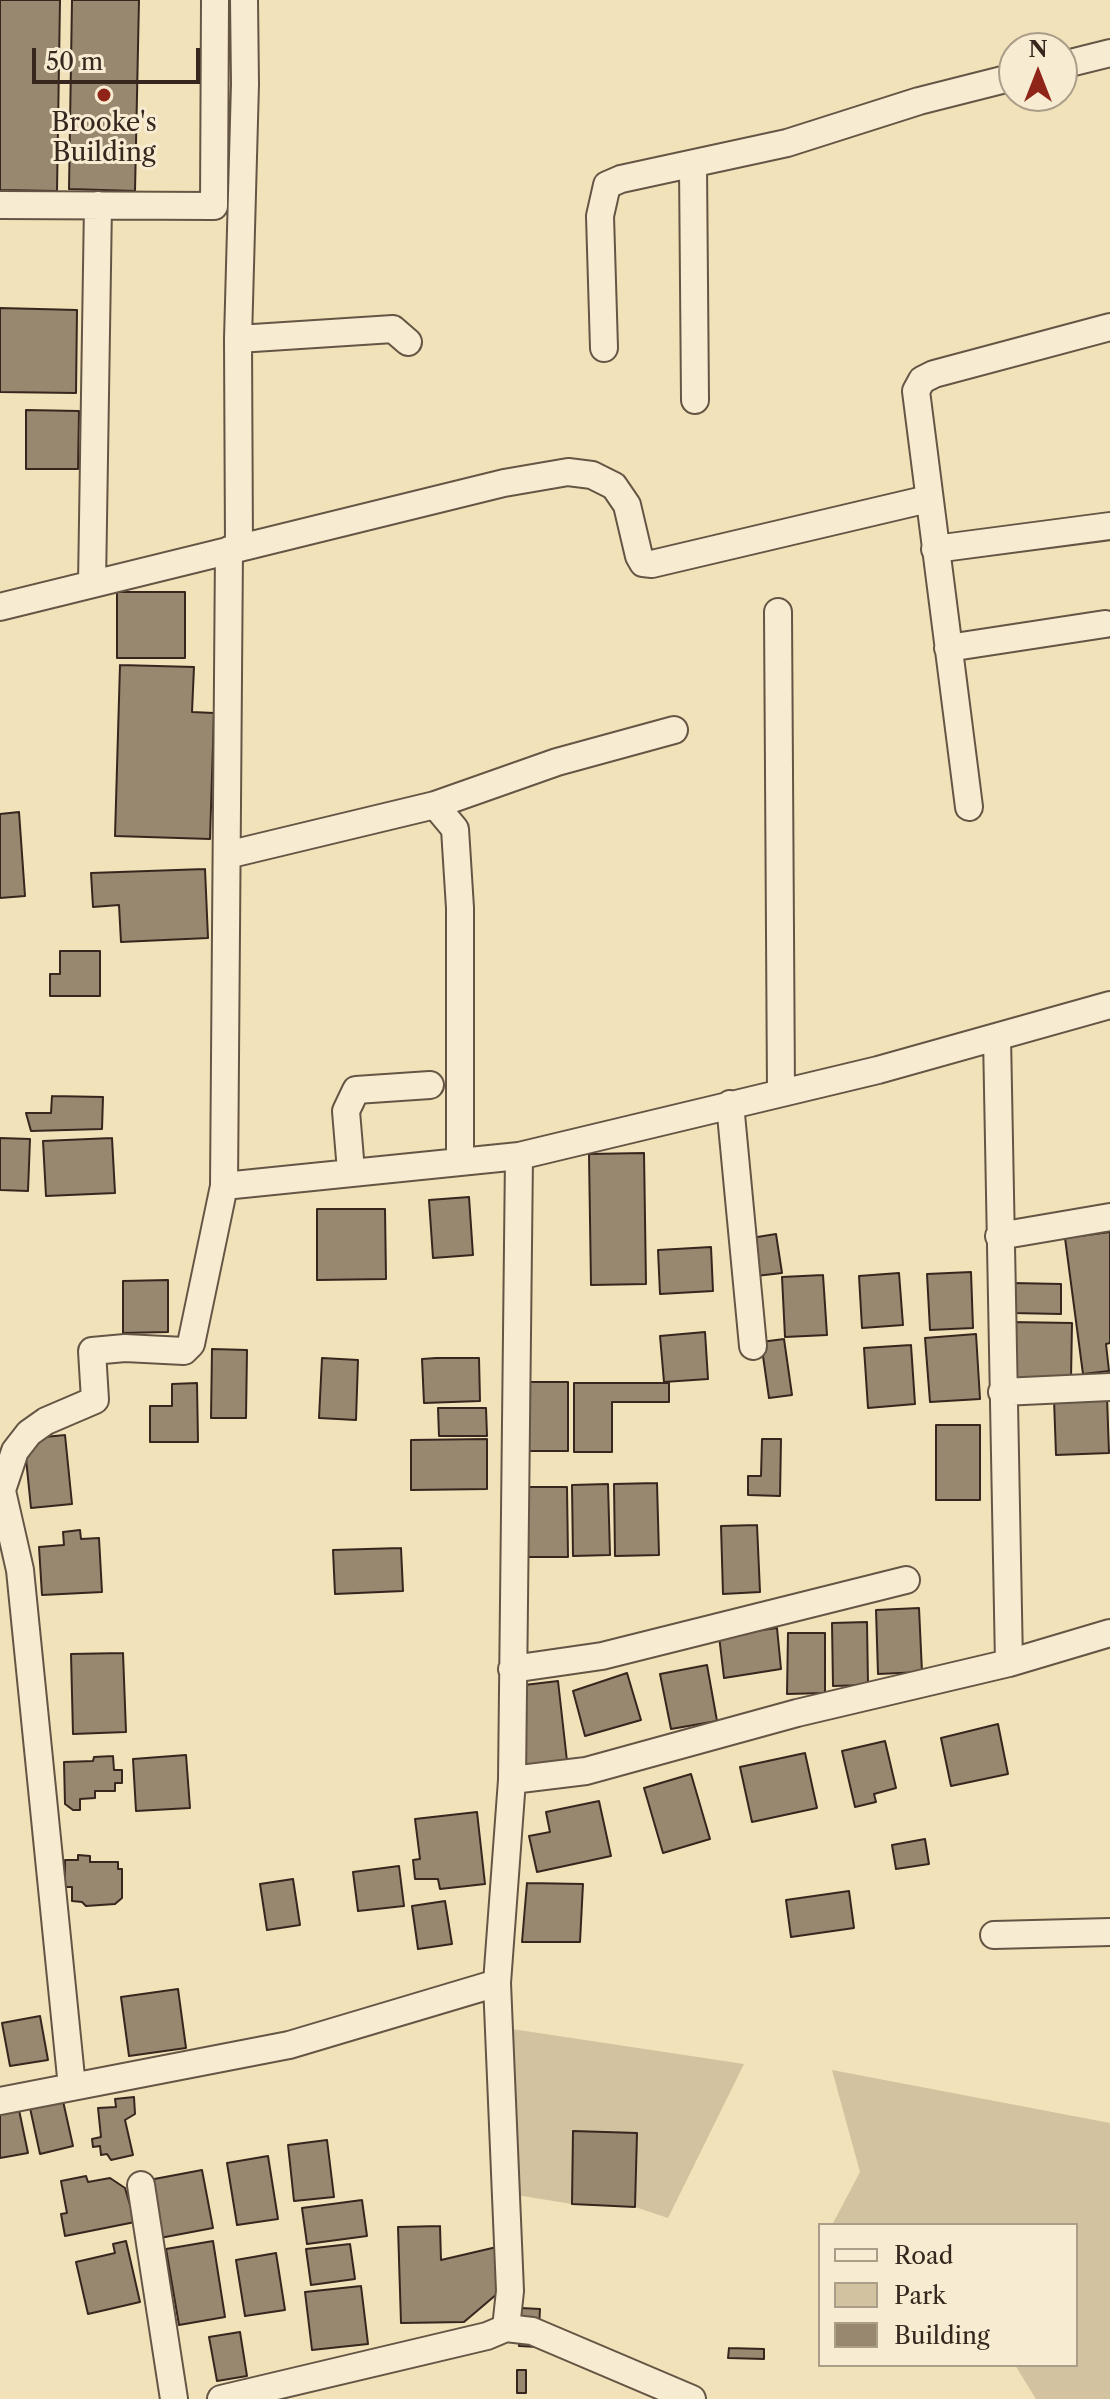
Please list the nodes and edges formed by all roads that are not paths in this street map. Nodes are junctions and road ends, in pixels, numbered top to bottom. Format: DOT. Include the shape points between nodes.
graph roads {
  1 [pos="215,0"];
  2 [pos="244,0"];
  3 [pos="1110,53"];
  4 [pos="1078,61"];
  5 [pos="998,81"];
  6 [pos="693,166"];
  7 [pos="0,205"];
  8 [pos="98,205"];
  9 [pos="1110,327"];
  10 [pos="238,339"];
  11 [pos="408,342"];
  12 [pos="604,348"];
  13 [pos="695,400"];
  14 [pos="928,499"];
  15 [pos="1110,526"];
  16 [pos="234,549"];
  17 [pos="935,549"];
  18 [pos="92,584"];
  19 [pos="0,607"];
  20 [pos="778,612"];
  21 [pos="1105,624"];
  22 [pos="948,648"];
  23 [pos="674,730"];
  24 [pos="435,805"];
  25 [pos="969,807"];
  26 [pos="227,855"];
  27 [pos="1110,1005"];
  28 [pos="997,1037"];
  29 [pos="430,1085"];
  30 [pos="781,1092"];
  31 [pos="730,1104"];
  32 [pos="519,1156"];
  33 [pos="460,1161"];
  34 [pos="351,1171"];
  35 [pos="224,1186"];
  36 [pos="1110,1217"];
  37 [pos="999,1236"];
  38 [pos="753,1346"];
  39 [pos="1110,1387"];
  40 [pos="1002,1392"];
  41 [pos="1,1494"];
  42 [pos="906,1580"];
  43 [pos="1110,1633"];
  44 [pos="1009,1663"];
  45 [pos="512,1669"];
  46 [pos="512,1780"];
  47 [pos="1110,1932"];
  48 [pos="994,1935"];
  49 [pos="497,1983"];
  50 [pos="72,2087"];
  51 [pos="0,2101"];
  52 [pos="141,2185"];
  53 [pos="506,2328"];
  54 [pos="174,2399"];
  55 [pos="221,2399"];
  56 [pos="692,2399"];
  1 -- 8 [label="street" via="214,206"];
  2 -- 10 [label="street"];
  3 -- 4 [label="street"];
  5 -- 6 [label="street"];
  6 -- 12 [label="street" via="607,185 600,216"];
  6 -- 13 [label="street"];
  7 -- 8 [label="street"];
  8 -- 18 [label="street"];
  9 -- 14 [label="street" via="922,380 916,409"];
  10 -- 11 [label="street" via="393,329"];
  10 -- 16 [label="street"];
  14 -- 16 [label="street" via="652,564 639,556 627,505 614,486 592,475 568,472"];
  14 -- 17 [label="street"];
  15 -- 17 [label="street"];
  16 -- 18 [label="street"];
  16 -- 26 [label="street"];
  17 -- 22 [label="street"];
  18 -- 19 [label="street"];
  20 -- 30 [label="street"];
  21 -- 22 [label="street"];
  22 -- 25 [label="street"];
  23 -- 24 [label="street" via="557,762"];
  24 -- 26 [label="street"];
  24 -- 33 [label="street" via="455,829 459,871"];
  26 -- 35 [label="street"];
  27 -- 28 [label="street"];
  28 -- 30 [label="street"];
  28 -- 37 [label="street"];
  29 -- 34 [label="street" via="356,1090 346,1111"];
  30 -- 31 [label="street"];
  31 -- 32 [label="street"];
  31 -- 38 [label="street"];
  32 -- 33 [label="street"];
  32 -- 45 [label="street"];
  33 -- 34 [label="street"];
  34 -- 35 [label="street"];
  35 -- 41 [label="street" via="191,1344 184,1351 92,1351 95,1400 29,1433 15,1451"];
  36 -- 37 [label="street"];
  37 -- 40 [label="street"];
  39 -- 40 [label="street"];
  40 -- 44 [label="street"];
  41 -- 50 [label="street" via="20,1570"];
  42 -- 45 [label="street" via="602,1656"];
  43 -- 44 [label="street"];
  44 -- 46 [label="street" via="586,1771"];
  45 -- 46 [label="street"];
  46 -- 49 [label="street"];
  47 -- 48 [label="street"];
  49 -- 50 [label="street" via="289,2045"];
  49 -- 53 [label="street" via="510,2291"];
  50 -- 51 [label="street"];
  52 -- 54 [label="street"];
  53 -- 55 [label="street"];
  53 -- 56 [label="street" via="532,2331"];
}
